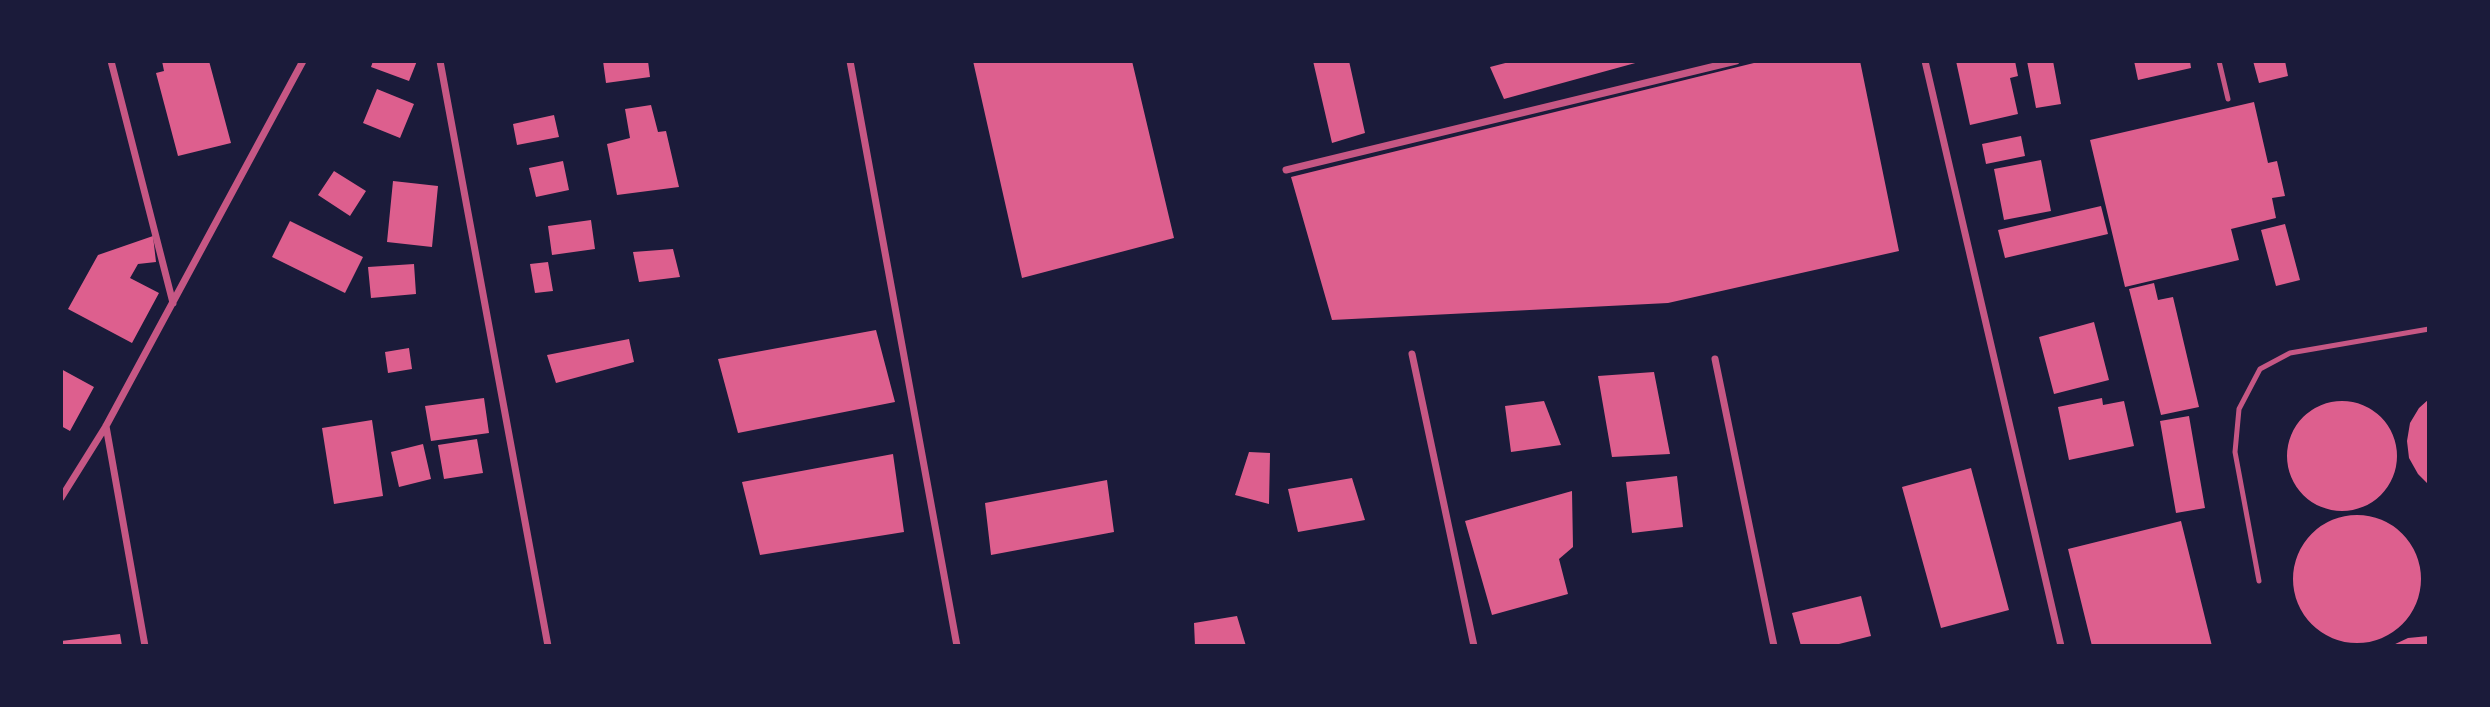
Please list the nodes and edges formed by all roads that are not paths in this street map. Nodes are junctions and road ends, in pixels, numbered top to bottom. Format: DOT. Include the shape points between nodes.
graph roads {
  1 [pos="111,61"];
  2 [pos="303,61"];
  3 [pos="440,61"];
  4 [pos="850,61"];
  5 [pos="1736,61"];
  6 [pos="1925,61"];
  7 [pos="2219,61"];
  8 [pos="2228,99"];
  9 [pos="1286,170"];
  10 [pos="173,303"];
  11 [pos="2429,330"];
  12 [pos="1412,354"];
  13 [pos="1716,359"];
  14 [pos="106,426"];
  15 [pos="61,498"];
  16 [pos="2259,581"];
  17 [pos="145,646"];
  18 [pos="548,646"];
  19 [pos="957,646"];
  20 [pos="1474,646"];
  21 [pos="1774,646"];
  22 [pos="2061,646"];
  1 -- 10 [label="street"];
  2 -- 10 [label="street"];
  3 -- 18 [label="street"];
  4 -- 19 [label="street"];
  5 -- 9 [label="street"];
  6 -- 22 [label="street"];
  7 -- 8 [label="lane"];
  10 -- 14 [label="street"];
  11 -- 16 [label="lane" via="2290,354 2260,369 2239,409 2235,452"];
  12 -- 20 [label="street"];
  13 -- 21 [label="street"];
  14 -- 15 [label="street"];
  14 -- 17 [label="street"];
}
